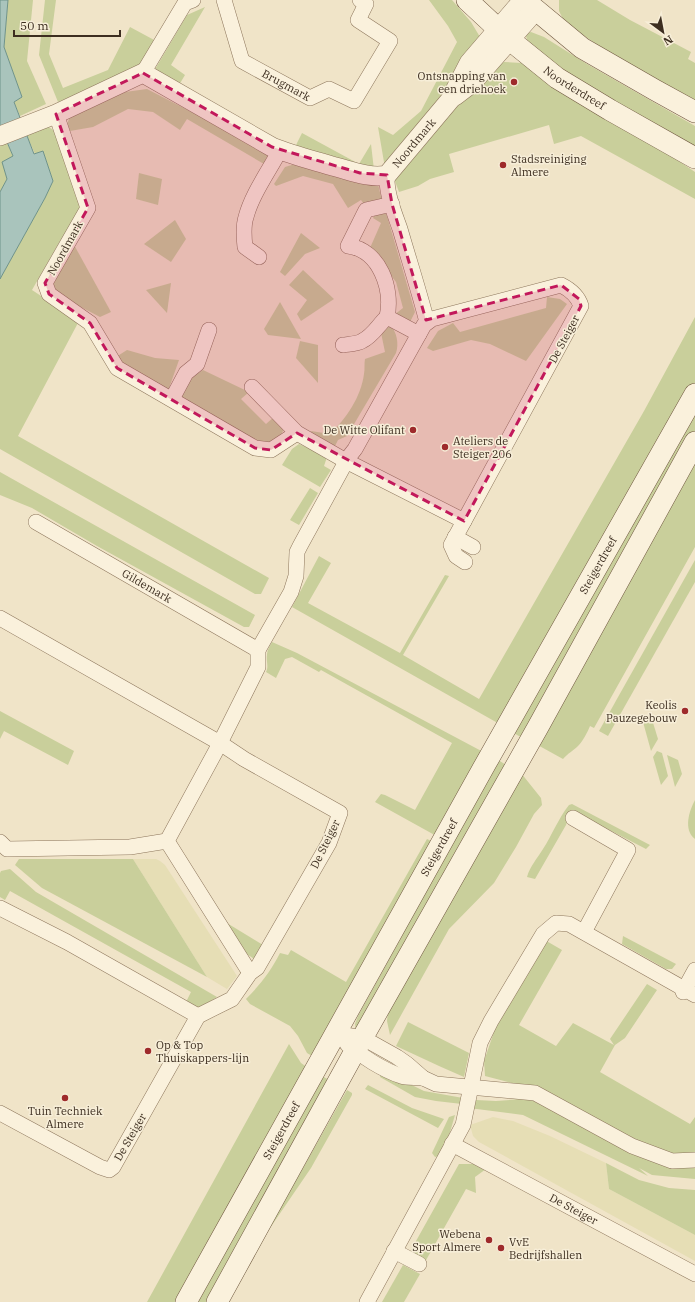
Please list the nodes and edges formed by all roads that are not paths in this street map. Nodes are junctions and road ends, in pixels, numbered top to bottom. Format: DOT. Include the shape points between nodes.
graph roads {
  1 [pos="193,0"];
  2 [pos="224,0"];
  3 [pos="360,0"];
  4 [pos="467,0"];
  5 [pos="532,2"];
  6 [pos="504,35"];
  7 [pos="143,73"];
  8 [pos="695,112"];
  9 [pos="56,114"];
  10 [pos="0,136"];
  11 [pos="280,150"];
  12 [pos="695,158"];
  13 [pos="387,175"];
  14 [pos="392,204"];
  15 [pos="258,257"];
  16 [pos="387,316"];
  17 [pos="423,328"];
  18 [pos="209,330"];
  19 [pos="343,345"];
  20 [pos="252,387"];
  21 [pos="695,394"];
  22 [pos="172,399"];
  23 [pos="297,434"];
  24 [pos="695,442"];
  25 [pos="346,461"];
  26 [pos="464,521"];
  27 [pos="36,522"];
  28 [pos="455,537"];
  29 [pos="473,547"];
  30 [pos="465,562"];
  31 [pos="0,618"];
  32 [pos="258,650"];
  33 [pos="220,743"];
  34 [pos="573,818"];
  35 [pos="166,841"];
  36 [pos="2,850"];
  37 [pos="0,908"];
  38 [pos="584,932"];
  39 [pos="695,970"];
  40 [pos="250,974"];
  41 [pos="687,992"];
  42 [pos="198,1016"];
  43 [pos="336,1033"];
  44 [pos="359,1044"];
  45 [pos="470,1088"];
  46 [pos="0,1113"];
  47 [pos="452,1144"];
  48 [pos="695,1160"];
  49 [pos="394,1251"];
  50 [pos="419,1264"];
  51 [pos="695,1274"];
  52 [pos="186,1302"];
  53 [pos="216,1302"];
  54 [pos="367,1302"];
  1 -- 7 [label="street" via="185,3"];
  2 -- 3 [label="street, Brugmark" via="242,62 310,98 329,89 354,102 390,41 358,20 366,4"];
  4 -- 6 [label="main road, Noorderdreef"];
  5 -- 6 [label="street, Noordmark"];
  5 -- 8 [label="main road" via="582,48"];
  6 -- 12 [label="main road, Noorderdreef" via="557,78"];
  6 -- 13 [label="street, Noordmark" via="469,63 450,100"];
  7 -- 9 [label="street"];
  7 -- 11 [label="street, Noordmark"];
  9 -- 10 [label="street"];
  9 -- 22 [label="street, Noordmark" via="88,208 45,283 49,294 90,323 117,368"];
  11 -- 13 [label="street, Noordmark" via="360,173"];
  11 -- 15 [label="street" via="246,217 245,248"];
  13 -- 14 [label="street" via="386,183"];
  14 -- 16 [label="street" via="366,210 348,246 362,250 372,258 386,279 389,308"];
  14 -- 17 [label="street" via="421,298"];
  16 -- 17 [label="street"];
  16 -- 19 [label="street" via="373,334 361,342"];
  17 -- 25 [label="street"];
  17 -- 26 [label="street, De Steiger" via="432,319 561,285 579,299 581,306"];
  18 -- 22 [label="street" via="197,364 186,373"];
  20 -- 23 [label="street"];
  21 -- 43 [label="main road, Steigerdreef"];
  22 -- 23 [label="street, Noordmark" via="255,448 272,450"];
  23 -- 25 [label="street"];
  24 -- 44 [label="main road"];
  25 -- 26 [label="street"];
  25 -- 32 [label="street" via="297,552 296,576 291,592"];
  26 -- 28 [label="street, De Steiger"];
  27 -- 32 [label="street, Gildemark"];
  28 -- 29 [label="street"];
  28 -- 30 [label="street" via="451,545 456,556"];
  31 -- 33 [label="street"];
  32 -- 33 [label="street" via="258,667"];
  33 -- 35 [label="street"];
  33 -- 40 [label="street, De Steiger" via="340,813 329,843 257,968"];
  34 -- 38 [label="street" via="628,850"];
  35 -- 36 [label="street" via="130,847"];
  35 -- 40 [label="street"];
  37 -- 42 [label="street" via="67,942"];
  38 -- 41 [label="street"];
  38 -- 45 [label="street" via="569,924 556,923 543,934 480,1043"];
  39 -- 41 [label="street"];
  40 -- 42 [label="street, De Steiger" via="232,999"];
  42 -- 46 [label="street, De Steiger" via="132,1135 109,1170"];
  43 -- 44 [label="street"];
  43 -- 52 [label="main road, Steigerdreef"];
  44 -- 45 [label="street" via="377,1064 402,1076"];
  44 -- 53 [label="main road"];
  45 -- 47 [label="street" via="462,1125"];
  45 -- 48 [label="street" via="535,1093 632,1146 672,1161"];
  47 -- 49 [label="street"];
  47 -- 51 [label="street, De Steiger"];
  49 -- 50 [label="street"];
  49 -- 54 [label="street"];
}
